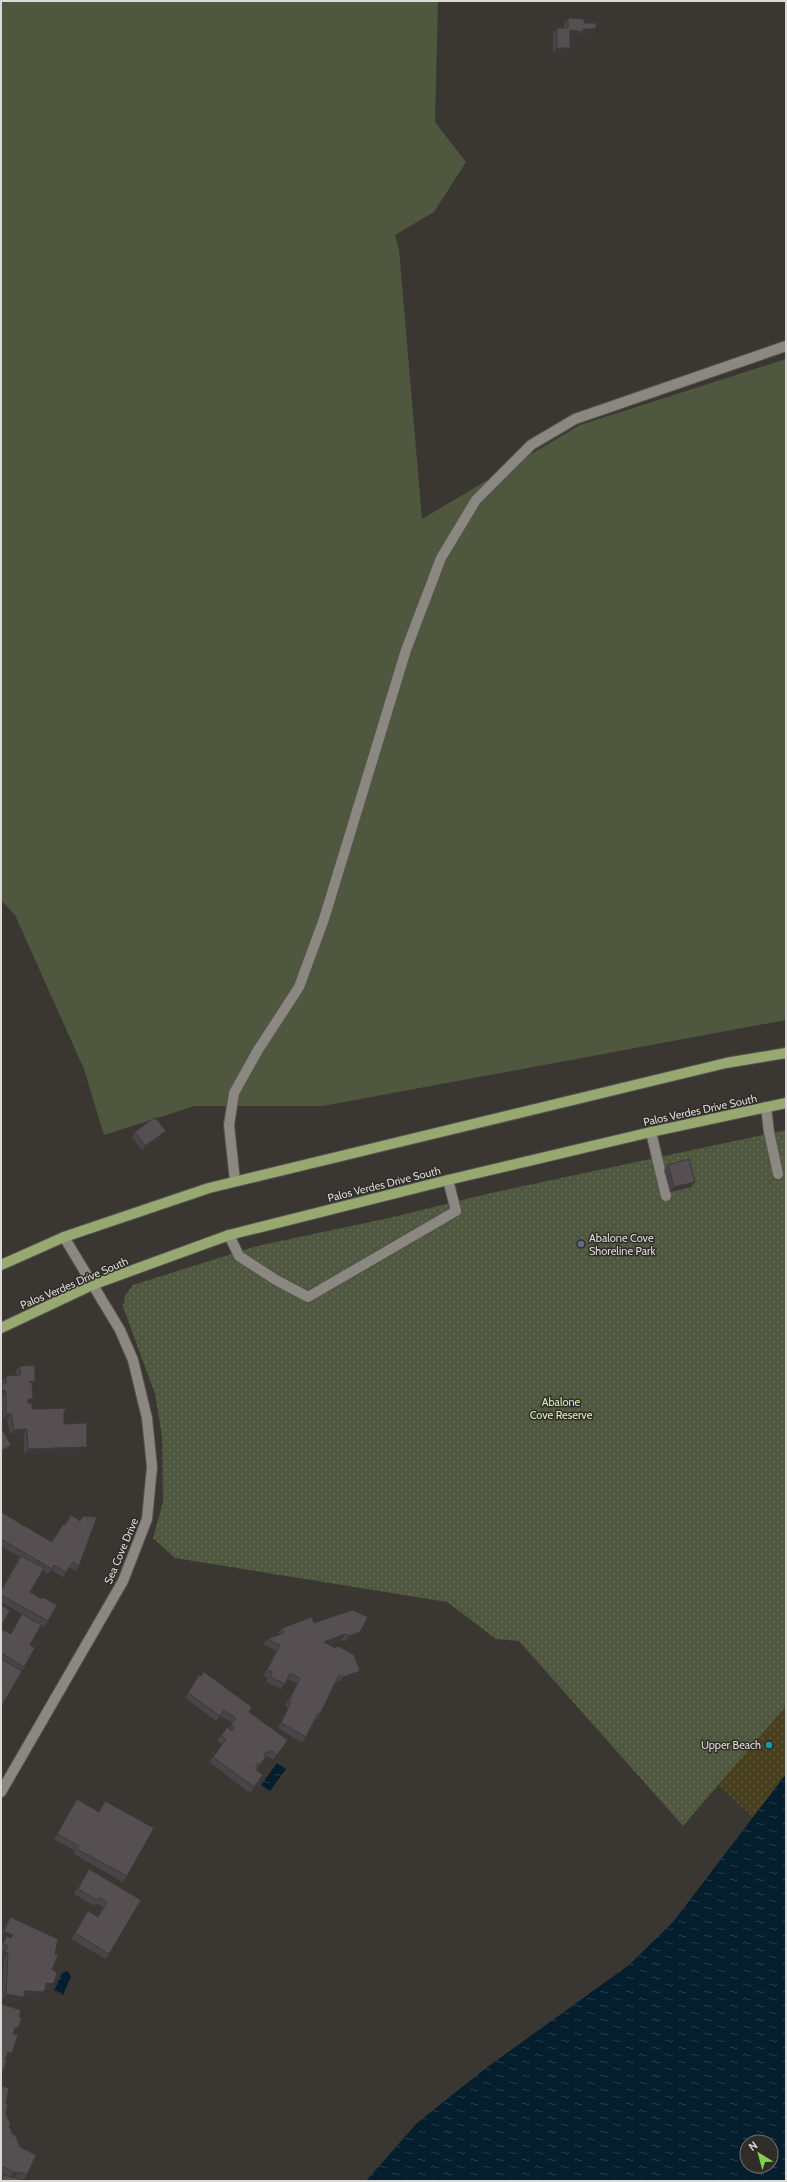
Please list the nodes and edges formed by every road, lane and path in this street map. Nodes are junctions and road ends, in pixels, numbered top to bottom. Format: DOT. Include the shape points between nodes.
graph roads {
  1 [pos="786,346"];
  2 [pos="786,1053"];
  3 [pos="786,1104"];
  4 [pos="766,1107"];
  5 [pos="651,1132"];
  6 [pos="778,1174"];
  7 [pos="448,1180"];
  8 [pos="235,1181"];
  9 [pos="666,1196"];
  10 [pos="229,1235"];
  11 [pos="64,1237"];
  12 [pos="1,1265"];
  13 [pos="92,1285"];
  14 [pos="1,1328"];
  15 [pos="1,1792"];
  1 -- 8 [label="street" via="575,418 531,445 476,500 441,558 406,650 324,919 299,987 258,1050 234,1093 229,1125"];
  2 -- 8 [label="main road" via="726,1063"];
  3 -- 4 [label="main road, Palos Verdes Drive South"];
  4 -- 5 [label="main road, Palos Verdes Drive South"];
  4 -- 6 [label="street"];
  5 -- 7 [label="main road, Palos Verdes Drive South"];
  5 -- 9 [label="street"];
  7 -- 10 [label="main road, Palos Verdes Drive South"];
  7 -- 10 [label="street" via="456,1211 308,1297 239,1256"];
  8 -- 11 [label="main road"];
  10 -- 13 [label="main road, Palos Verdes Drive South"];
  11 -- 12 [label="main road"];
  11 -- 13 [label="street, Sea Cove Drive"];
  13 -- 14 [label="main road, Palos Verdes Drive South"];
  13 -- 15 [label="street, Sea Cove Drive" via="120,1330 133,1360 147,1418 152,1467 148,1519 123,1582"];
}
